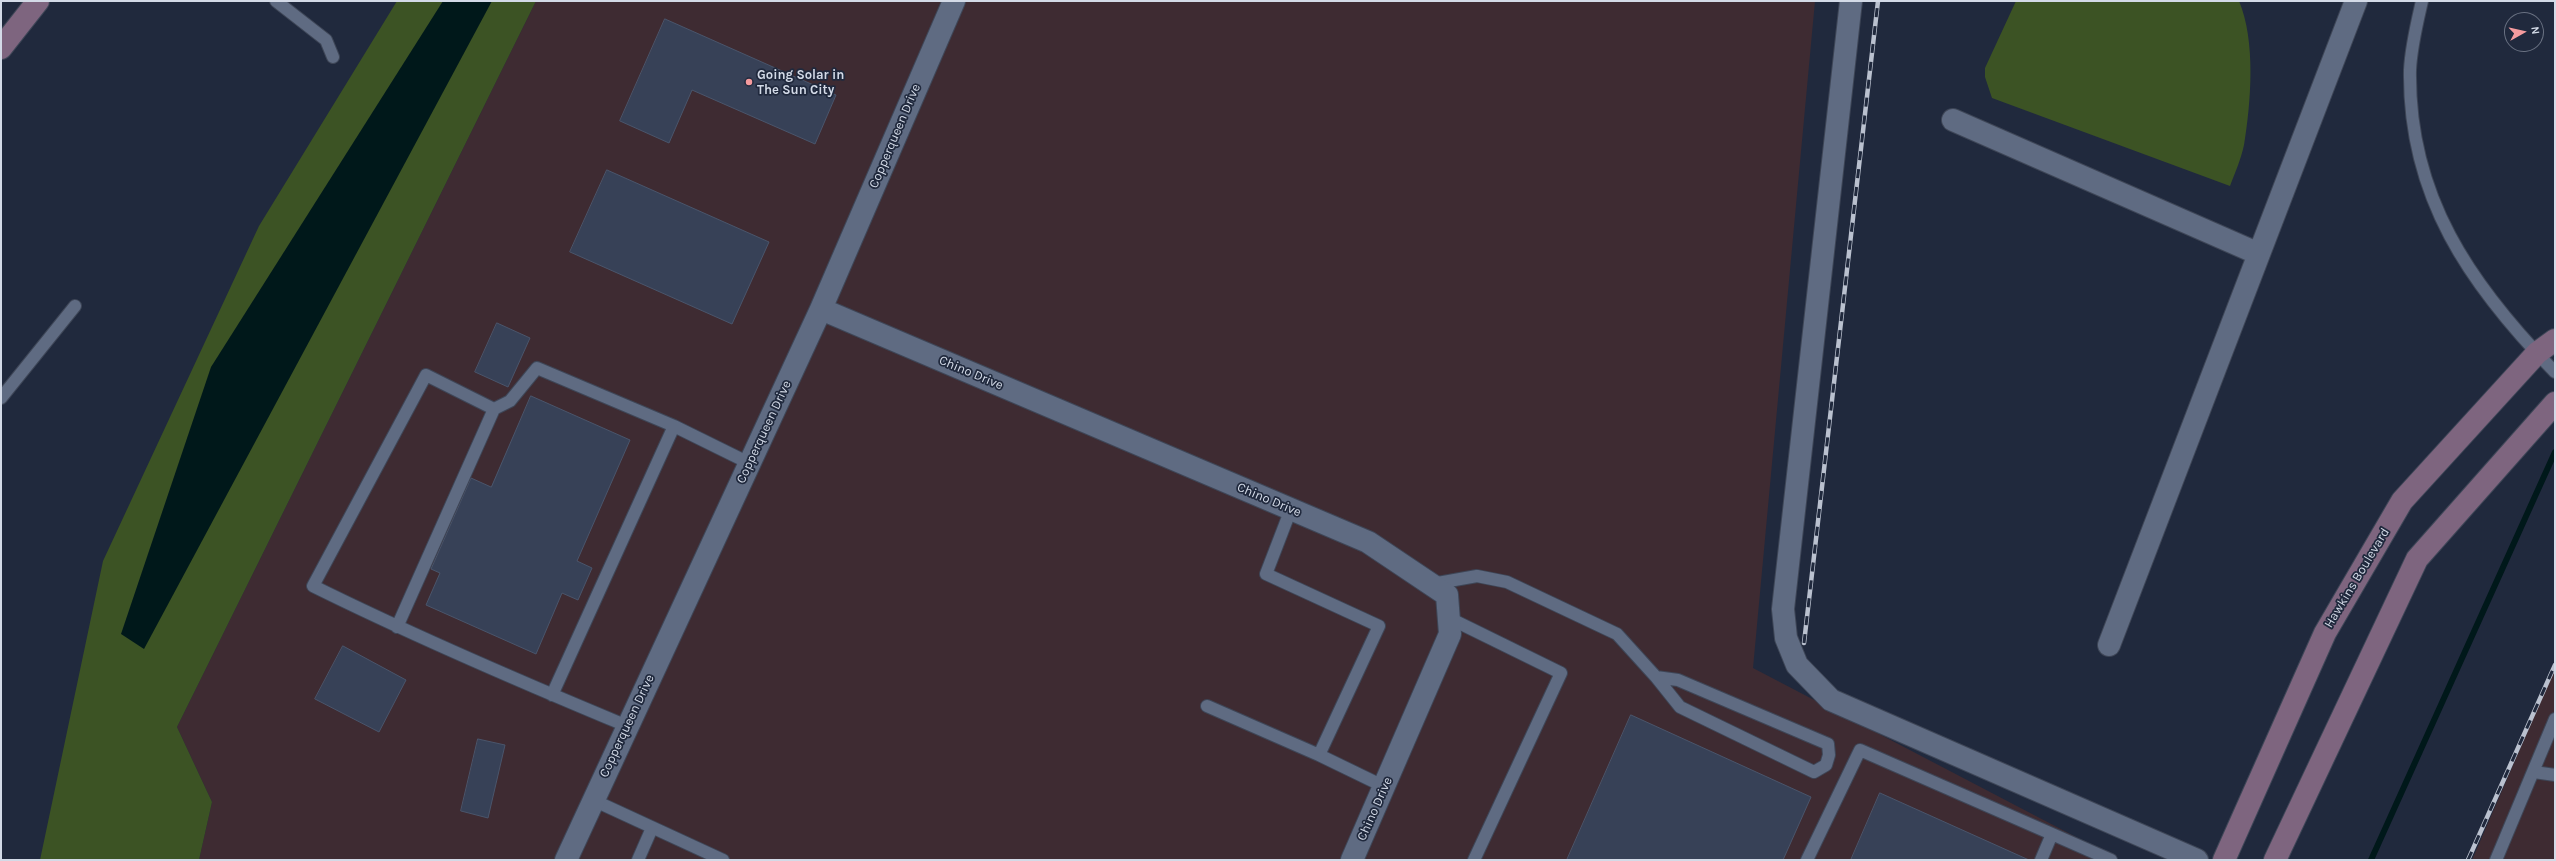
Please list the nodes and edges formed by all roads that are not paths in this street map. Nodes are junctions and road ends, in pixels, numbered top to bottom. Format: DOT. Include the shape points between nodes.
graph roads {
  1 [pos="38,1"];
  2 [pos="276,1"];
  3 [pos="954,1"];
  4 [pos="1851,1"];
  5 [pos="2356,1"];
  6 [pos="2422,1"];
  7 [pos="1,48"];
  8 [pos="333,57"];
  9 [pos="1953,120"];
  10 [pos="2259,254"];
  11 [pos="75,306"];
  12 [pos="820,309"];
  13 [pos="2555,340"];
  14 [pos="2537,353"];
  15 [pos="2555,372"];
  16 [pos="1,398"];
  17 [pos="2555,403"];
  18 [pos="494,409"];
  19 [pos="674,426"];
  20 [pos="749,463"];
  21 [pos="1291,509"];
  22 [pos="1431,584"];
  23 [pos="1449,618"];
  24 [pos="397,627"];
  25 [pos="2109,646"];
  26 [pos="1656,676"];
  27 [pos="552,695"];
  28 [pos="1207,706"];
  29 [pos="2555,719"];
  30 [pos="627,726"];
  31 [pos="1319,755"];
  32 [pos="2534,772"];
  33 [pos="2555,775"];
  34 [pos="1385,787"];
  35 [pos="593,800"];
  36 [pos="652,828"];
  37 [pos="2052,834"];
  38 [pos="566,860"];
  39 [pos="638,860"];
  40 [pos="723,860"];
  41 [pos="1352,860"];
  42 [pos="1474,860"];
  43 [pos="1807,860"];
  44 [pos="2042,860"];
  45 [pos="2111,860"];
  46 [pos="2197,860"];
  47 [pos="2224,860"];
  48 [pos="2275,860"];
  49 [pos="2496,860"];
  1 -- 7 [label="main road"];
  2 -- 8 [label="lane" via="326,40"];
  3 -- 12 [label="street, Copperqueen Drive"];
  4 -- 46 [label="street" via="1783,609 1786,638 1797,665 1831,700"];
  5 -- 10 [label="street"];
  6 -- 14 [label="lane" via="2410,68 2412,111 2427,187 2440,219 2459,253 2488,294"];
  9 -- 10 [label="street"];
  10 -- 25 [label="street"];
  11 -- 16 [label="lane"];
  12 -- 20 [label="street, Copperqueen Drive"];
  12 -- 21 [label="street, Chino Drive"];
  13 -- 14 [label="main road, Hawkins Boulevard"];
  14 -- 15 [label="lane"];
  14 -- 47 [label="main road, Hawkins Boulevard" via="2402,501 2325,633"];
  17 -- 48 [label="main road" via="2417,559"];
  18 -- 19 [label="lane" via="510,401 537,368"];
  18 -- 24 [label="lane"];
  18 -- 24 [label="lane" via="426,374 313,586"];
  19 -- 20 [label="lane"];
  19 -- 27 [label="lane"];
  20 -- 30 [label="street, Copperqueen Drive"];
  21 -- 22 [label="street, Chino Drive" via="1368,542"];
  21 -- 31 [label="lane" via="1266,574 1379,626"];
  22 -- 23 [label="street, Chino Drive" via="1447,595"];
  22 -- 26 [label="lane" via="1477,576 1506,582 1617,634"];
  23 -- 34 [label="street, Chino Drive" via="1450,634"];
  23 -- 42 [label="lane" via="1561,673"];
  24 -- 27 [label="lane"];
  26 -- 26 [label="lane" via="1680,707 1814,772 1826,765 1828,744 1678,680"];
  27 -- 30 [label="lane"];
  28 -- 31 [label="lane"];
  29 -- 32 [label="lane"];
  30 -- 35 [label="street, Copperqueen Drive"];
  31 -- 34 [label="lane"];
  32 -- 33 [label="lane"];
  32 -- 49 [label="lane"];
  34 -- 41 [label="street, Chino Drive"];
  35 -- 36 [label="lane"];
  35 -- 38 [label="street, Copperqueen Drive"];
  36 -- 39 [label="lane"];
  36 -- 40 [label="lane"];
  37 -- 43 [label="lane" via="1860,750"];
  37 -- 44 [label="lane"];
  37 -- 45 [label="lane"];
}
